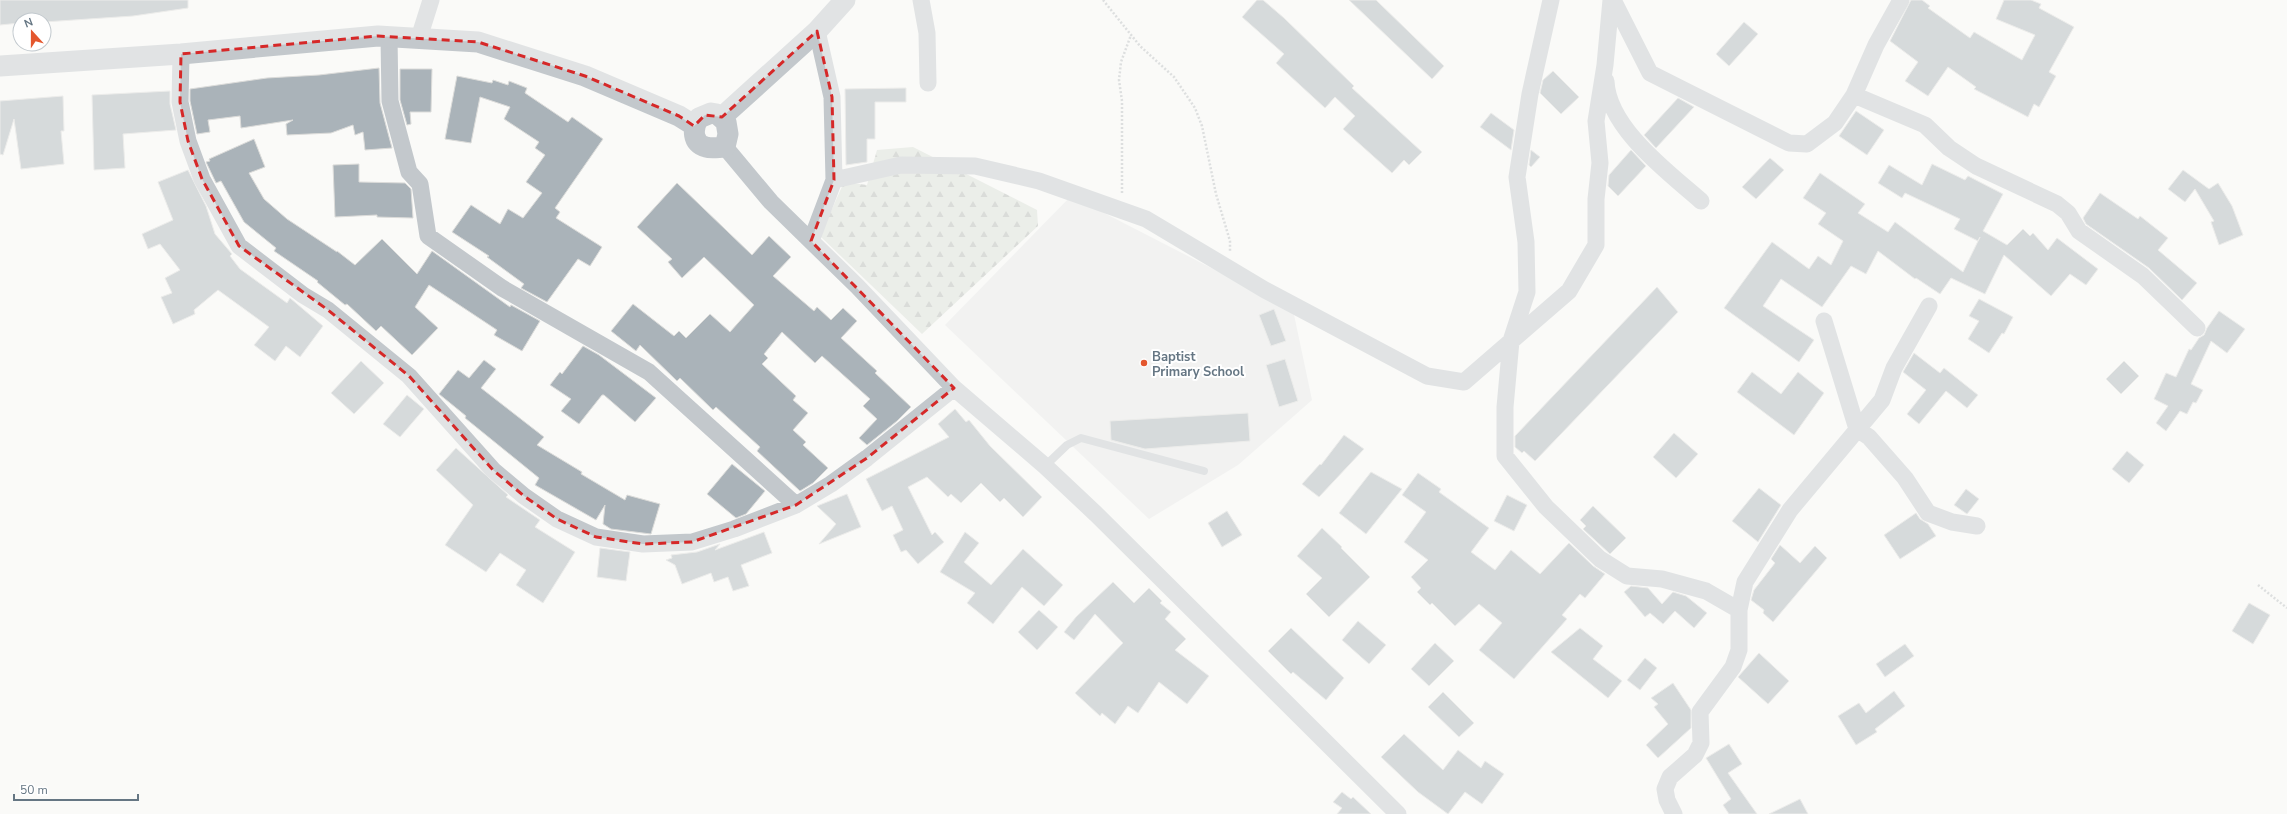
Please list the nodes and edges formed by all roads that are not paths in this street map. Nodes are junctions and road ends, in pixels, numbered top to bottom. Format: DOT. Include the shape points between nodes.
graph roads {
  1 [pos="431,0"];
  2 [pos="845,0"];
  3 [pos="921,0"];
  4 [pos="1551,0"];
  5 [pos="1612,0"];
  6 [pos="1901,0"];
  7 [pos="817,31"];
  8 [pos="389,37"];
  9 [pos="419,38"];
  10 [pos="180,54"];
  11 [pos="1605,65"];
  12 [pos="0,66"];
  13 [pos="928,83"];
  14 [pos="1854,95"];
  15 [pos="722,117"];
  16 [pos="695,126"];
  17 [pos="725,147"];
  18 [pos="834,180"];
  19 [pos="1701,201"];
  20 [pos="811,241"];
  21 [pos="1929,306"];
  22 [pos="1824,320"];
  23 [pos="2197,328"];
  24 [pos="1511,341"];
  25 [pos="954,388"];
  26 [pos="1857,429"];
  27 [pos="1045,466"];
  28 [pos="1204,471"];
  29 [pos="796,505"];
  30 [pos="1977,526"];
  31 [pos="1739,610"];
  32 [pos="1398,814"];
  33 [pos="1674,814"];
  1 -- 9 [label="street"];
  2 -- 7 [label="street"];
  3 -- 13 [label="street" via="927,33"];
  4 -- 24 [label="street" via="1521,143 1517,177 1526,242 1526,292"];
  5 -- 11 [label="street"];
  5 -- 14 [label="street" via="1650,73 1789,143 1807,144 1835,123"];
  6 -- 14 [label="street" via="1876,45"];
  7 -- 15 [label="street"];
  7 -- 18 [label="street" via="832,98"];
  8 -- 9 [label="street"];
  8 -- 10 [label="street"];
  8 -- 29 [label="street" via="390,101 409,172 420,184 428,236 502,288 649,372"];
  9 -- 16 [label="street" via="478,42 585,76 679,116"];
  10 -- 12 [label="street"];
  10 -- 29 [label="street" via="180,102 188,141 202,179 239,246 303,295 328,310 409,376 494,470 524,496 557,519 596,537 643,544 692,542"];
  11 -- 19 [label="street" via="1606,92 1627,133"];
  11 -- 24 [label="street" via="1596,121 1600,163 1596,199 1596,244 1569,291"];
  14 -- 23 [label="street" via="1925,125 1949,148 1976,166 2057,204 2068,213 2079,231 2143,276"];
  15 -- 16 [label="street" via="717,114 705,115 699,118"];
  15 -- 17 [label="street" via="728,128"];
  16 -- 17 [label="street" via="695,137 703,146"];
  17 -- 20 [label="street" via="771,202"];
  18 -- 20 [label="street"];
  18 -- 24 [label="street" via="901,166 975,166 1039,180 1146,219 1265,290 1427,376 1464,382"];
  20 -- 25 [label="street"];
  21 -- 26 [label="street" via="1894,368 1882,400"];
  22 -- 26 [label="street"];
  24 -- 31 [label="street" via="1505,407 1505,456 1546,507 1600,559 1627,576 1662,579 1706,591"];
  25 -- 27 [label="street"];
  25 -- 29 [label="street" via="867,458"];
  26 -- 30 [label="street" via="1869,437 1905,478 1928,513 1952,522"];
  26 -- 31 [label="street" via="1790,510 1745,582"];
  27 -- 28 [label="lane" via="1067,445 1081,438"];
  27 -- 32 [label="street" via="1102,519"];
  31 -- 33 [label="street" via="1739,650 1732,667 1700,712 1701,743 1695,755 1670,777 1665,789"];
}
